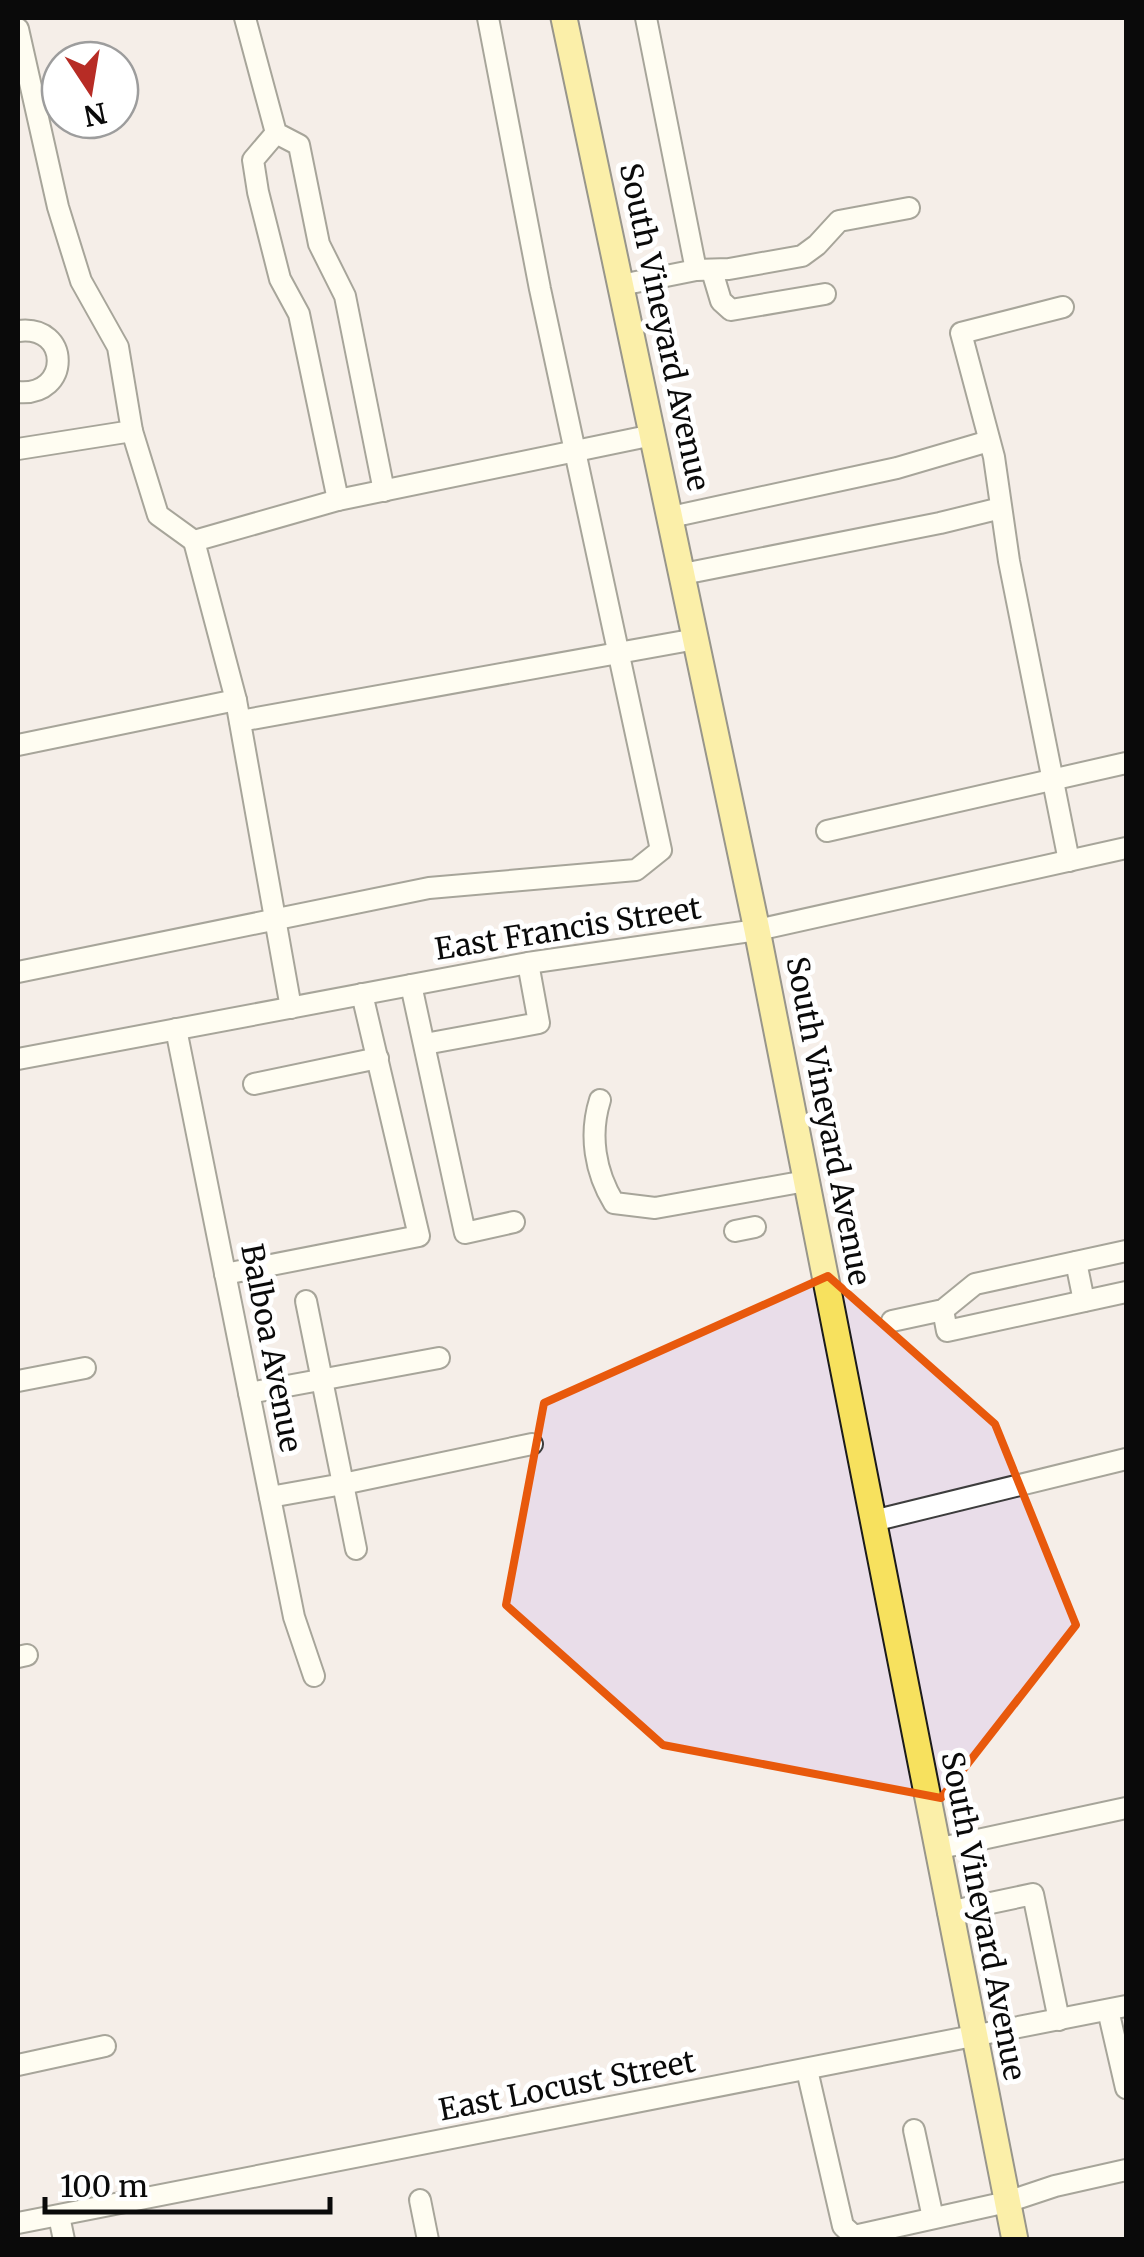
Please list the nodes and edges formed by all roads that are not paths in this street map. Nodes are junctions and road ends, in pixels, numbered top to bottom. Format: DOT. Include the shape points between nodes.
graph roads {
  1 [pos="245,18"];
  2 [pos="488,18"];
  3 [pos="564,18"];
  4 [pos="646,18"];
  5 [pos="18,29"];
  6 [pos="276,132"];
  7 [pos="908,208"];
  8 [pos="704,271"];
  9 [pos="621,285"];
  10 [pos="825,294"];
  11 [pos="1063,308"];
  12 [pos="18,326"];
  13 [pos="18,392"];
  14 [pos="132,430"];
  15 [pos="654,435"];
  16 [pos="989,441"];
  17 [pos="18,450"];
  18 [pos="577,451"];
  19 [pos="384,491"];
  20 [pos="338,500"];
  21 [pos="1001,508"];
  22 [pos="671,517"];
  23 [pos="194,541"];
  24 [pos="683,574"];
  25 [pos="696,638"];
  26 [pos="619,653"];
  27 [pos="238,710"];
  28 [pos="18,745"];
  29 [pos="1126,763"];
  30 [pos="1050,779"];
  31 [pos="826,831"];
  32 [pos="1126,848"];
  33 [pos="1069,861"];
  34 [pos="274,920"];
  35 [pos="757,930"];
  36 [pos="528,963"];
  37 [pos="18,972"];
  38 [pos="412,985"];
  39 [pos="362,994"];
  40 [pos="290,1008"];
  41 [pos="176,1029"];
  42 [pos="424,1044"];
  43 [pos="378,1058"];
  44 [pos="18,1059"];
  45 [pos="254,1084"];
  46 [pos="600,1100"];
  47 [pos="806,1181"];
  48 [pos="514,1222"];
  49 [pos="1126,1252"];
  50 [pos="1076,1262"];
  51 [pos="225,1274"];
  52 [pos="1126,1292"];
  53 [pos="306,1301"];
  54 [pos="1084,1301"];
  55 [pos="943,1310"];
  56 [pos="892,1321"];
  57 [pos="439,1358"];
  58 [pos="85,1368"];
  59 [pos="323,1378"];
  60 [pos="18,1382"];
  61 [pos="249,1393"];
  62 [pos="532,1444"];
  63 [pos="1126,1459"];
  64 [pos="343,1484"];
  65 [pos="270,1497"];
  66 [pos="872,1521"];
  67 [pos="356,1549"];
  68 [pos="314,1676"];
  69 [pos="1126,1808"];
  70 [pos="936,1850"];
  71 [pos="948,1912"];
  72 [pos="1117,2008"];
  73 [pos="1059,2020"];
  74 [pos="973,2038"];
  75 [pos="105,2046"];
  76 [pos="18,2064"];
  77 [pos="808,2070"];
  78 [pos="1126,2088"];
  79 [pos="914,2130"];
  80 [pos="1126,2170"];
  81 [pos="420,2200"];
  82 [pos="1007,2202"];
  83 [pos="59,2216"];
  84 [pos="933,2218"];
  85 [pos="18,2224"];
  86 [pos="64,2240"];
  87 [pos="428,2240"];
  88 [pos="1015,2240"];
  1 -- 6 [label="street"];
  2 -- 18 [label="street"];
  3 -- 9 [label="main road, South Vineyard Avenue"];
  4 -- 8 [label="street"];
  5 -- 14 [label="street" via="58,207 80,281 118,347"];
  6 -- 19 [label="street" via="299,146 319,244 345,296"];
  6 -- 20 [label="street" via="253,160 258,192 280,279 299,314"];
  7 -- 8 [label="street" via="839,221 802,256"];
  8 -- 9 [label="street"];
  8 -- 10 [label="street" via="731,310"];
  9 -- 15 [label="main road, South Vineyard Avenue"];
  11 -- 16 [label="street" via="962,333"];
  12 -- 13 [label="street" via="44,335 58,355 58,368 44,388"];
  14 -- 17 [label="street"];
  14 -- 23 [label="street" via="158,515"];
  15 -- 18 [label="street"];
  15 -- 22 [label="main road, South Vineyard Avenue"];
  16 -- 21 [label="street"];
  16 -- 22 [label="street"];
  18 -- 19 [label="street"];
  18 -- 26 [label="street"];
  19 -- 20 [label="street"];
  20 -- 23 [label="street"];
  21 -- 24 [label="street"];
  21 -- 30 [label="street"];
  22 -- 24 [label="main road, South Vineyard Avenue"];
  23 -- 27 [label="street"];
  24 -- 25 [label="main road, South Vineyard Avenue"];
  25 -- 26 [label="street"];
  25 -- 35 [label="main road, South Vineyard Avenue"];
  26 -- 27 [label="street"];
  26 -- 34 [label="street" via="661,850 636,870 428,888"];
  27 -- 28 [label="street"];
  27 -- 34 [label="street"];
  29 -- 30 [label="street"];
  30 -- 31 [label="street"];
  30 -- 33 [label="street"];
  32 -- 33 [label="street, East Francis Street"];
  33 -- 35 [label="street, East Francis Street"];
  34 -- 37 [label="street"];
  34 -- 40 [label="street"];
  35 -- 36 [label="street, East Francis Street"];
  35 -- 47 [label="main road, South Vineyard Avenue"];
  36 -- 38 [label="street, East Francis Street"];
  36 -- 42 [label="street" via="539,1022"];
  38 -- 39 [label="street, East Francis Street"];
  38 -- 42 [label="street"];
  39 -- 40 [label="street, East Francis Street"];
  39 -- 43 [label="street"];
  40 -- 41 [label="street, East Francis Street"];
  41 -- 44 [label="street, East Francis Street"];
  41 -- 51 [label="street, Balboa Avenue"];
  42 -- 48 [label="street" via="465,1233"];
  43 -- 45 [label="street"];
  43 -- 51 [label="street" via="418,1236"];
  46 -- 47 [label="street" via="596,1150 614,1203 654,1208"];
  47 -- 66 [label="main road, South Vineyard Avenue"];
  49 -- 50 [label="street"];
  50 -- 54 [label="street"];
  50 -- 55 [label="street" via="974,1284"];
  51 -- 61 [label="street, Balboa Avenue"];
  52 -- 54 [label="street"];
  53 -- 59 [label="street"];
  54 -- 55 [label="street" via="947,1331"];
  55 -- 56 [label="street"];
  57 -- 59 [label="street"];
  58 -- 60 [label="street"];
  59 -- 61 [label="street"];
  59 -- 64 [label="street"];
  61 -- 65 [label="street, Balboa Avenue"];
  62 -- 64 [label="street"];
  63 -- 66 [label="street"];
  64 -- 65 [label="street"];
  64 -- 67 [label="street"];
  65 -- 68 [label="street, Balboa Avenue" via="294,1617"];
  66 -- 70 [label="main road, South Vineyard Avenue"];
  69 -- 70 [label="street"];
  70 -- 71 [label="main road, South Vineyard Avenue"];
  71 -- 73 [label="street" via="1033,1894"];
  71 -- 74 [label="main road, South Vineyard Avenue"];
  72 -- 73 [label="street, East Locust Street"];
  72 -- 78 [label="street"];
  73 -- 74 [label="street, East Locust Street"];
  74 -- 77 [label="street, East Locust Street"];
  74 -- 82 [label="main road, South Vineyard Avenue"];
  75 -- 76 [label="street"];
  77 -- 83 [label="street, East Locust Street"];
  77 -- 84 [label="street" via="843,2226 854,2236"];
  79 -- 84 [label="street"];
  80 -- 82 [label="street"];
  81 -- 87 [label="street"];
  82 -- 84 [label="street"];
  82 -- 88 [label="main road, South Vineyard Avenue"];
  83 -- 85 [label="street, East Locust Street"];
  83 -- 86 [label="street"];
}
